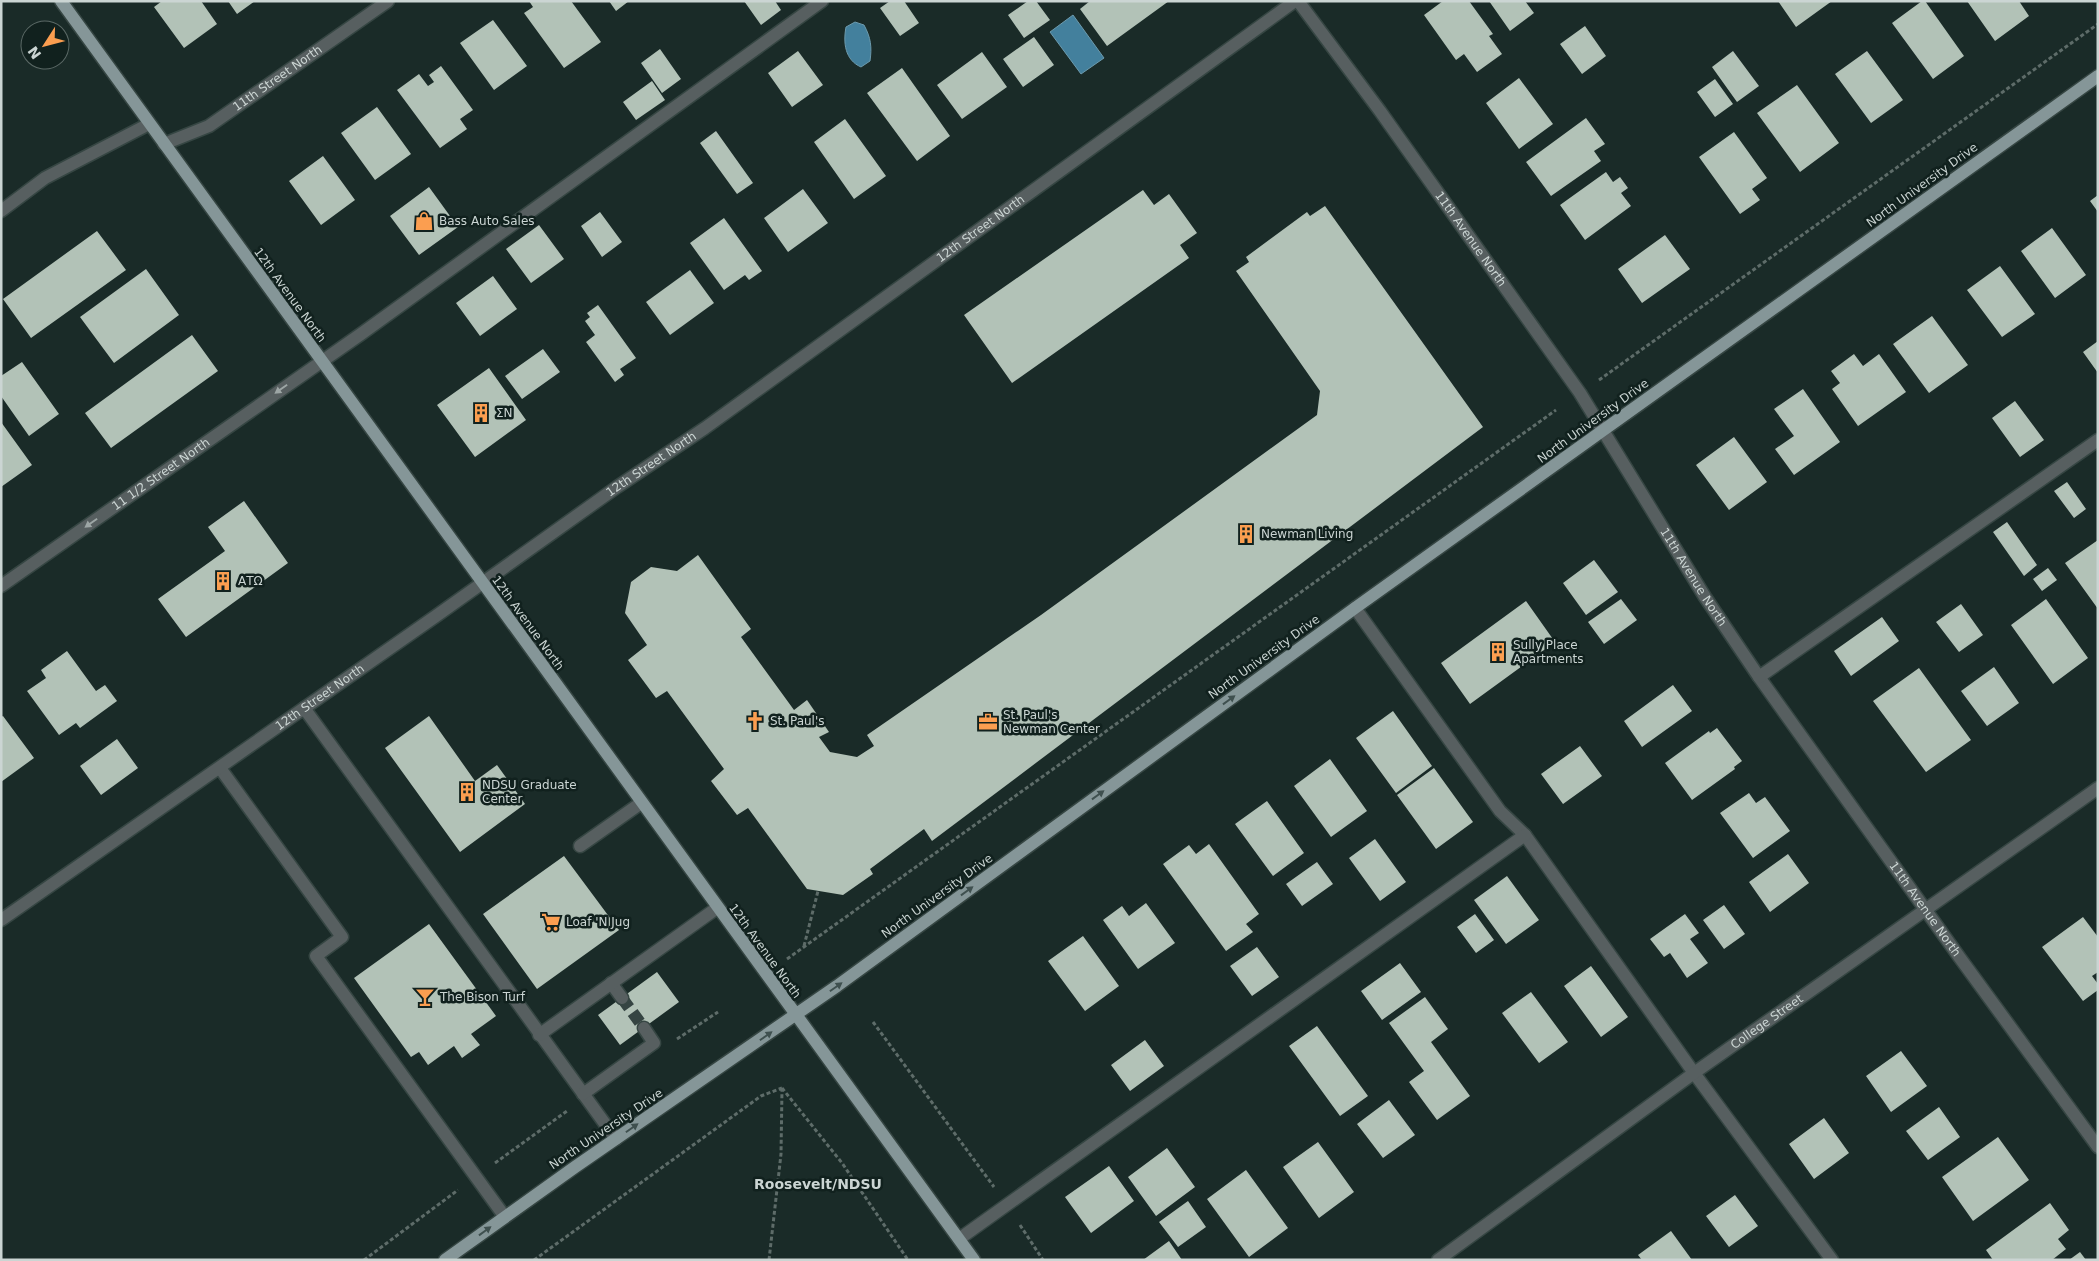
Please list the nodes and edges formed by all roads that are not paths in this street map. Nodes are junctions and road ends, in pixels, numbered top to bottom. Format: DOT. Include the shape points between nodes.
graph roads {
  1 [pos="60,1"];
  2 [pos="388,1"];
  3 [pos="822,1"];
  4 [pos="1297,1"];
  5 [pos="2098,76"];
  6 [pos="149,124"];
  7 [pos="164,144"];
  8 [pos="1,211"];
  9 [pos="321,361"];
  10 [pos="1603,430"];
  11 [pos="2098,440"];
  12 [pos="482,584"];
  13 [pos="1,586"];
  14 [pos="1355,608"];
  15 [pos="1759,677"];
  16 [pos="304,708"];
  17 [pos="220,768"];
  18 [pos="2098,788"];
  19 [pos="641,802"];
  20 [pos="1526,835"];
  21 [pos="580,846"];
  22 [pos="717,908"];
  23 [pos="1926,910"];
  24 [pos="1,920"];
  25 [pos="611,983"];
  26 [pos="622,998"];
  27 [pos="796,1015"];
  28 [pos="644,1028"];
  29 [pos="540,1035"];
  30 [pos="1694,1073"];
  31 [pos="584,1096"];
  32 [pos="616,1139"];
  33 [pos="2096,1141"];
  34 [pos="505,1217"];
  35 [pos="959,1240"];
  36 [pos="445,1260"];
  37 [pos="974,1260"];
  38 [pos="1438,1260"];
  39 [pos="1832,1260"];
  1 -- 6 [label="main road, 12th Avenue North"];
  2 -- 7 [label="street, 11th Street North" via="209,126"];
  3 -- 9 [label="street, 11 1/2 Street North"];
  4 -- 10 [label="street, 11th Avenue North" via="1380,111 1580,392"];
  4 -- 12 [label="street, 12th Street North" via="713,422"];
  5 -- 10 [label="main road, North University Drive"];
  6 -- 7 [label="main road, 12th Avenue North"];
  6 -- 8 [label="street" via="45,178"];
  7 -- 9 [label="main road, 12th Avenue North"];
  9 -- 12 [label="main road, 12th Avenue North"];
  9 -- 13 [label="street, 11 1/2 Street North, one-way"];
  10 -- 14 [label="main road, North University Drive"];
  10 -- 15 [label="street, 11th Avenue North" via="1705,597"];
  11 -- 15 [label="street"];
  12 -- 16 [label="street, 12th Street North"];
  12 -- 19 [label="main road, 12th Avenue North"];
  14 -- 20 [label="street" via="1500,811"];
  27 -- 14 [label="main road, North University Drive, one-way"];
  15 -- 23 [label="street, 11th Avenue North"];
  16 -- 17 [label="street, 12th Street North"];
  16 -- 29 [label="street"];
  17 -- 24 [label="street, 12th Street North"];
  17 -- 34 [label="street" via="342,937 316,956"];
  18 -- 23 [label="street, College Street"];
  19 -- 21 [label="street"];
  19 -- 22 [label="main road, 12th Avenue North"];
  20 -- 30 [label="street"];
  20 -- 35 [label="street"];
  22 -- 25 [label="street"];
  22 -- 27 [label="main road, 12th Avenue North"];
  23 -- 30 [label="street, College Street"];
  23 -- 33 [label="street, 11th Avenue North"];
  25 -- 26 [label="street"];
  25 -- 29 [label="street"];
  32 -- 27 [label="main road, North University Drive, one-way"];
  27 -- 35 [label="main road, 12th Avenue North"];
  28 -- 31 [label="street" via="654,1043"];
  29 -- 31 [label="street"];
  30 -- 38 [label="street, College Street"];
  30 -- 39 [label="street"];
  31 -- 32 [label="street"];
  32 -- 34 [label="main road, North University Drive"];
  36 -- 34 [label="main road, North University Drive, one-way"];
  35 -- 37 [label="main road, 12th Avenue North"];
}
